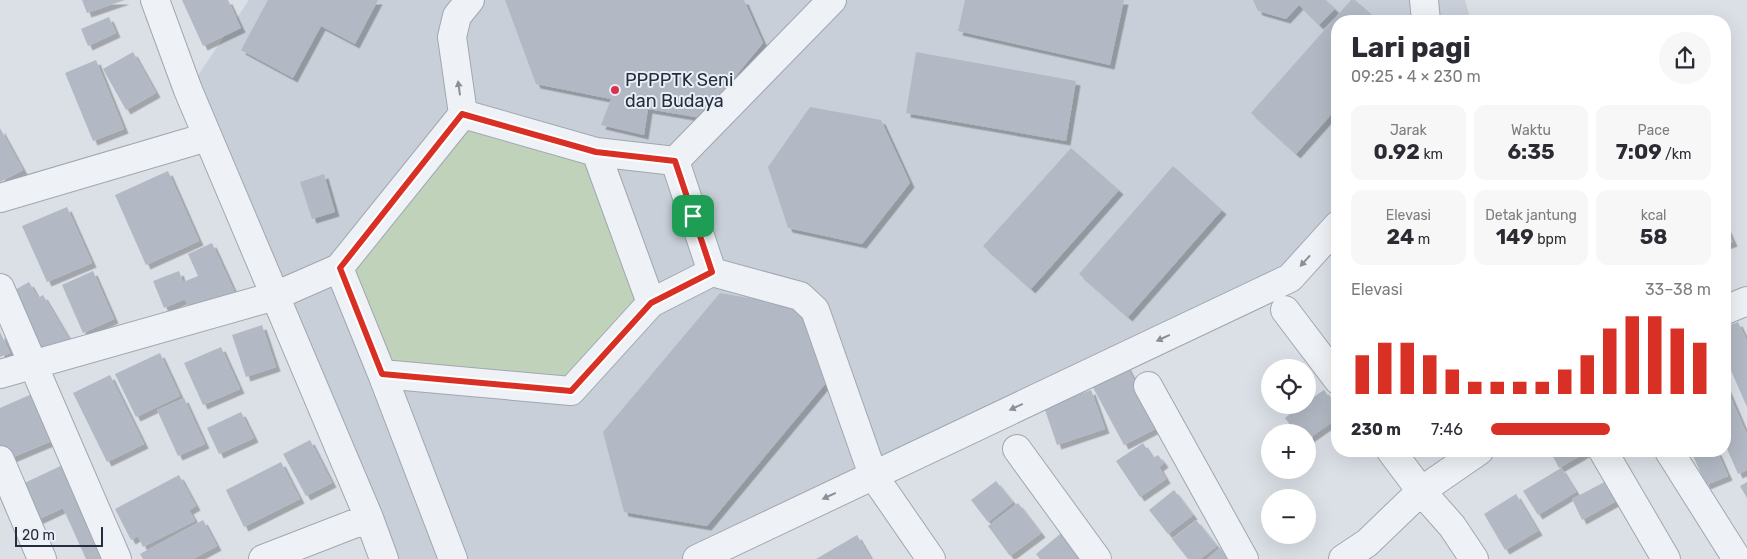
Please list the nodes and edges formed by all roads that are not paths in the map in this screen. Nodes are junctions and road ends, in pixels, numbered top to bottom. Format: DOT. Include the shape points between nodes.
graph roads {
  1 [pos="156,0"];
  2 [pos="470,0"];
  3 [pos="832,0"];
  4 [pos="1424,0"];
  5 [pos="1425,15"];
  6 [pos="462,114"];
  7 [pos="207,136"];
  8 [pos="596,152"];
  9 [pos="675,161"];
  10 [pos="0,198"];
  11 [pos="1331,233"];
  12 [pos="340,268"];
  13 [pos="712,272"];
  14 [pos="0,288"];
  15 [pos="275,296"];
  16 [pos="1747,301"];
  17 [pos="651,303"];
  18 [pos="1731,308"];
  19 [pos="1285,310"];
  20 [pos="33,365"];
  21 [pos="1331,371"];
  22 [pos="0,374"];
  23 [pos="382,374"];
  24 [pos="1148,386"];
  25 [pos="1017,449"];
  26 [pos="1396,457"];
  27 [pos="1470,457"];
  28 [pos="1606,457"];
  29 [pos="1673,457"];
  30 [pos="0,460"];
  31 [pos="873,475"];
  32 [pos="1421,491"];
  33 [pos="369,518"];
  34 [pos="42,559"];
  35 [pos="118,559"];
  36 [pos="263,559"];
  37 [pos="384,559"];
  38 [pos="453,559"];
  39 [pos="697,559"];
  40 [pos="931,559"];
  41 [pos="1098,559"];
  42 [pos="1244,559"];
  43 [pos="1343,559"];
  44 [pos="1474,559"];
  45 [pos="1666,559"];
  46 [pos="1737,559"];
  1 -- 7 [label="street"];
  6 -- 2 [label="street, one-way" via="452,37 457,16"];
  3 -- 9 [label="street"];
  4 -- 5 [label="street"];
  6 -- 8 [label="street"];
  6 -- 12 [label="street"];
  7 -- 10 [label="street"];
  7 -- 15 [label="street"];
  8 -- 9 [label="street"];
  8 -- 17 [label="street"];
  9 -- 13 [label="street"];
  11 -- 31 [label="street, one-way" via="1290,278"];
  12 -- 15 [label="street"];
  12 -- 23 [label="street"];
  13 -- 17 [label="street"];
  13 -- 31 [label="street" via="800,296 814,310"];
  14 -- 20 [label="street"];
  15 -- 20 [label="street"];
  15 -- 33 [label="street"];
  16 -- 18 [label="street"];
  17 -- 23 [label="street" via="571,391"];
  19 -- 21 [label="street"];
  20 -- 22 [label="street"];
  20 -- 35 [label="street"];
  23 -- 38 [label="street"];
  24 -- 42 [label="street"];
  25 -- 41 [label="street"];
  26 -- 32 [label="street"];
  27 -- 32 [label="street"];
  28 -- 45 [label="street"];
  29 -- 46 [label="street"];
  30 -- 34 [label="street"];
  31 -- 39 [label="street, one-way"];
  31 -- 40 [label="street"];
  32 -- 43 [label="street" via="1367,543"];
  32 -- 44 [label="street" via="1452,526"];
  33 -- 36 [label="street"];
  33 -- 37 [label="street"];
}
